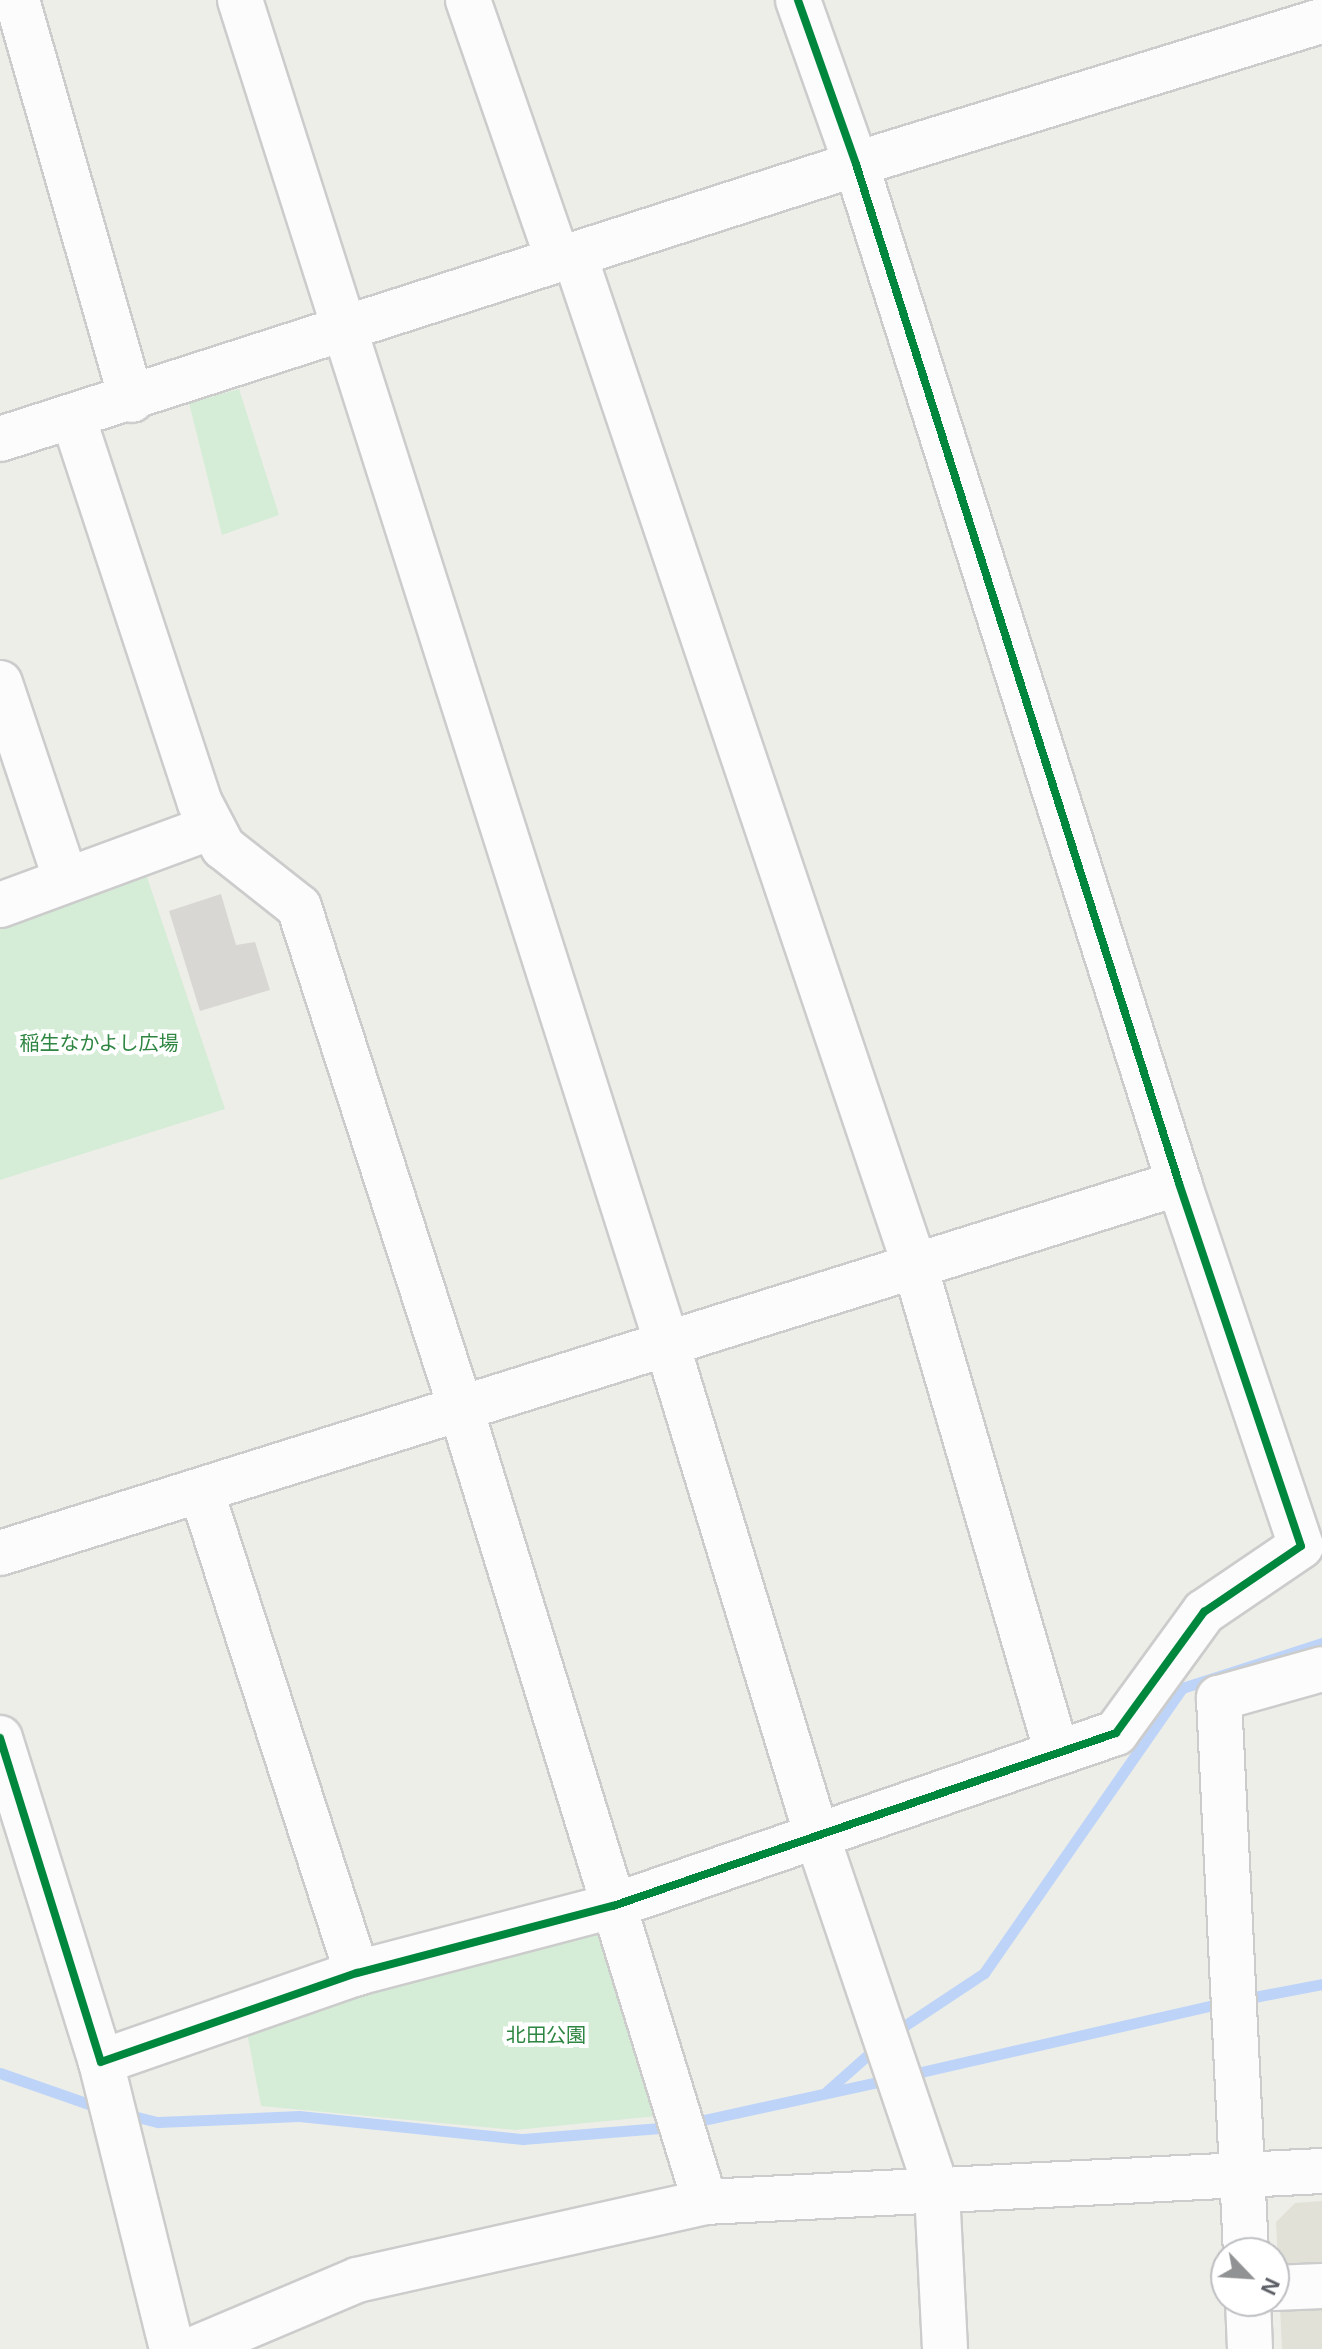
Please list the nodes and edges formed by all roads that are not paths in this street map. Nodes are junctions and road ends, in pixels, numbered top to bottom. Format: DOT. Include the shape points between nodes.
graph roads {
  1 [pos="17,0"];
  2 [pos="240,0"];
  3 [pos="468,0"];
  4 [pos="798,0"];
  5 [pos="1322,21"];
  6 [pos="856,164"];
  7 [pos="566,257"];
  8 [pos="346,324"];
  9 [pos="132,400"];
  10 [pos="73,417"];
  11 [pos="0,439"];
  12 [pos="0,683"];
  13 [pos="212,827"];
  14 [pos="66,880"];
  15 [pos="0,905"];
  16 [pos="1179,1183"];
  17 [pos="915,1266"];
  18 [pos="667,1344"];
  19 [pos="460,1406"];
  20 [pos="201,1490"];
  21 [pos="0,1553"];
  22 [pos="1322,1669"];
  23 [pos="0,1738"];
  24 [pos="1057,1753"];
  25 [pos="816,1833"];
  26 [pos="613,1906"];
  27 [pos="357,1973"];
  28 [pos="101,2062"];
  29 [pos="1322,2171"];
  30 [pos="1243,2175"];
  31 [pos="937,2191"];
  32 [pos="705,2202"];
  33 [pos="1245,2237"];
  34 [pos="1322,2286"];
  35 [pos="1290,2287"];
  36 [pos="1249,2317"];
  37 [pos="172,2349"];
  38 [pos="194,2349"];
  39 [pos="945,2349"];
  40 [pos="1250,2349"];
  1 -- 9 [label="street"];
  2 -- 8 [label="street"];
  3 -- 7 [label="street"];
  4 -- 6 [label="street"];
  5 -- 6 [label="street"];
  6 -- 7 [label="street"];
  6 -- 16 [label="street"];
  7 -- 8 [label="street"];
  7 -- 17 [label="street"];
  8 -- 9 [label="street"];
  8 -- 18 [label="street"];
  9 -- 10 [label="street"];
  10 -- 11 [label="street"];
  10 -- 13 [label="street"];
  12 -- 14 [label="street"];
  13 -- 14 [label="street"];
  13 -- 19 [label="street" via="223,847 299,907"];
  14 -- 15 [label="street"];
  16 -- 17 [label="street"];
  16 -- 24 [label="street" via="1301,1546 1204,1612 1116,1733"];
  17 -- 18 [label="street"];
  17 -- 24 [label="street"];
  18 -- 19 [label="street"];
  18 -- 25 [label="street"];
  19 -- 20 [label="street"];
  19 -- 26 [label="street"];
  20 -- 21 [label="street"];
  20 -- 27 [label="street"];
  22 -- 30 [label="street" via="1219,1698"];
  23 -- 28 [label="street"];
  24 -- 25 [label="street"];
  25 -- 26 [label="street"];
  25 -- 31 [label="street"];
  26 -- 27 [label="street"];
  26 -- 32 [label="street"];
  27 -- 28 [label="street"];
  28 -- 37 [label="street"];
  29 -- 30 [label="street"];
  30 -- 31 [label="street"];
  30 -- 33 [label="street"];
  31 -- 32 [label="street"];
  31 -- 39 [label="street"];
  32 -- 38 [label="street" via="357,2280"];
  34 -- 35 [label="street"];
  36 -- 40 [label="street"];
}
